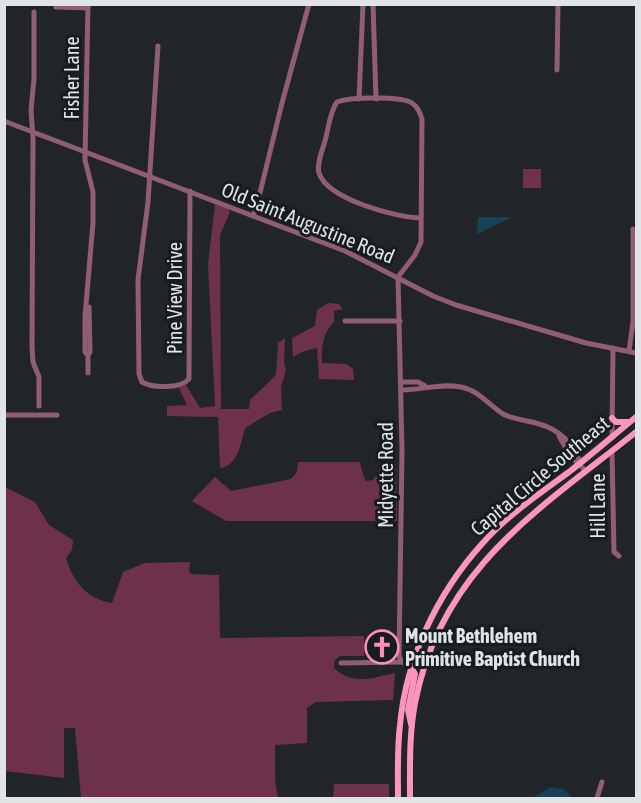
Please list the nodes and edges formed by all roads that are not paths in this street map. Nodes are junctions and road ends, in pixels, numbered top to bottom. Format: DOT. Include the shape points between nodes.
graph roads {
  1 [pos="309,4"];
  2 [pos="363,4"];
  3 [pos="373,4"];
  4 [pos="558,4"];
  5 [pos="88,6"];
  6 [pos="56,7"];
  7 [pos="34,12"];
  8 [pos="158,46"];
  9 [pos="557,70"];
  10 [pos="359,99"];
  11 [pos="376,99"];
  12 [pos="4,121"];
  13 [pos="32,131"];
  14 [pos="87,152"];
  15 [pos="149,176"];
  16 [pos="190,191"];
  17 [pos="253,216"];
  18 [pos="421,218"];
  19 [pos="633,229"];
  20 [pos="398,277"];
  21 [pos="345,321"];
  22 [pos="400,321"];
  23 [pos="613,348"];
  24 [pos="629,351"];
  25 [pos="636,353"];
  26 [pos="88,373"];
  27 [pos="402,382"];
  28 [pos="425,386"];
  29 [pos="402,390"];
  30 [pos="39,406"];
  31 [pos="4,415"];
  32 [pos="57,415"];
  33 [pos="636,417"];
  34 [pos="612,418"];
  35 [pos="630,422"];
  36 [pos="636,432"];
  37 [pos="612,437"];
  38 [pos="612,451"];
  39 [pos="580,463"];
  40 [pos="586,471"];
  41 [pos="619,556"];
  42 [pos="402,662"];
  43 [pos="341,663"];
  44 [pos="411,668"];
  45 [pos="412,728"];
  46 [pos="602,782"];
  47 [pos="398,798"];
  48 [pos="410,798"];
  49 [pos="597,798"];
  1 -- 17 [label="street"];
  2 -- 10 [label="street"];
  3 -- 11 [label="street"];
  4 -- 9 [label="street"];
  5 -- 6 [label="street"];
  5 -- 14 [label="street, Fisher Lane"];
  7 -- 13 [label="street"];
  8 -- 15 [label="street"];
  10 -- 11 [label="street"];
  10 -- 18 [label="street" via="339,101 333,108 320,176 336,192 392,215"];
  11 -- 18 [label="street" via="412,102 422,119"];
  12 -- 13 [label="street, Old Saint Augustine Road"];
  13 -- 14 [label="street, Old Saint Augustine Road"];
  13 -- 30 [label="street" via="32,347 39,377"];
  14 -- 15 [label="street, Old Saint Augustine Road"];
  14 -- 26 [label="street, Fisher Lane" via="86,168 93,192 85,316"];
  15 -- 16 [label="street, Old Saint Augustine Road"];
  15 -- 16 [label="street, Pine View Drive" via="138,280 139,374 146,385 184,385 189,376"];
  16 -- 17 [label="street, Old Saint Augustine Road"];
  17 -- 20 [label="street, Old Saint Augustine Road" via="345,250"];
  18 -- 20 [label="street" via="417,252"];
  19 -- 24 [label="street" via="633,322"];
  20 -- 22 [label="street, Midyette Road"];
  20 -- 23 [label="street, Old Saint Augustine Road" via="456,305"];
  21 -- 22 [label="street"];
  22 -- 27 [label="street, Midyette Road"];
  23 -- 24 [label="street, Old Saint Augustine Road"];
  23 -- 34 [label="street"];
  24 -- 25 [label="street, Old Saint Augustine Road"];
  27 -- 28 [label="street"];
  27 -- 29 [label="street, Midyette Road"];
  28 -- 29 [label="street"];
  28 -- 39 [label="street" via="469,390 502,413 541,424 560,436 571,457"];
  29 -- 42 [label="street, Midyette Road"];
  31 -- 32 [label="street"];
  33 -- 35 [label="main road, Capital Circle Southeast"];
  34 -- 35 [label="main road" via="616,422"];
  34 -- 37 [label="street"];
  35 -- 37 [label="main road, Capital Circle Southeast"];
  36 -- 38 [label="main road, Capital Circle Southeast"];
  37 -- 39 [label="main road, Capital Circle Southeast"];
  38 -- 40 [label="main road, Capital Circle Southeast"];
  38 -- 41 [label="street, Hill Lane" via="614,552"];
  39 -- 40 [label="street"];
  39 -- 44 [label="main road, Capital Circle Southeast" via="514,513 474,553 432,616"];
  40 -- 45 [label="main road, Capital Circle Southeast" via="490,553 448,611 431,649"];
  42 -- 43 [label="street"];
  42 -- 44 [label="street"];
  44 -- 45 [label="main road" via="415,672 408,710"];
  44 -- 47 [label="main road, Capital Circle Southeast" via="400,724"];
  45 -- 48 [label="main road, Capital Circle Southeast"];
  46 -- 49 [label="street"];
}
